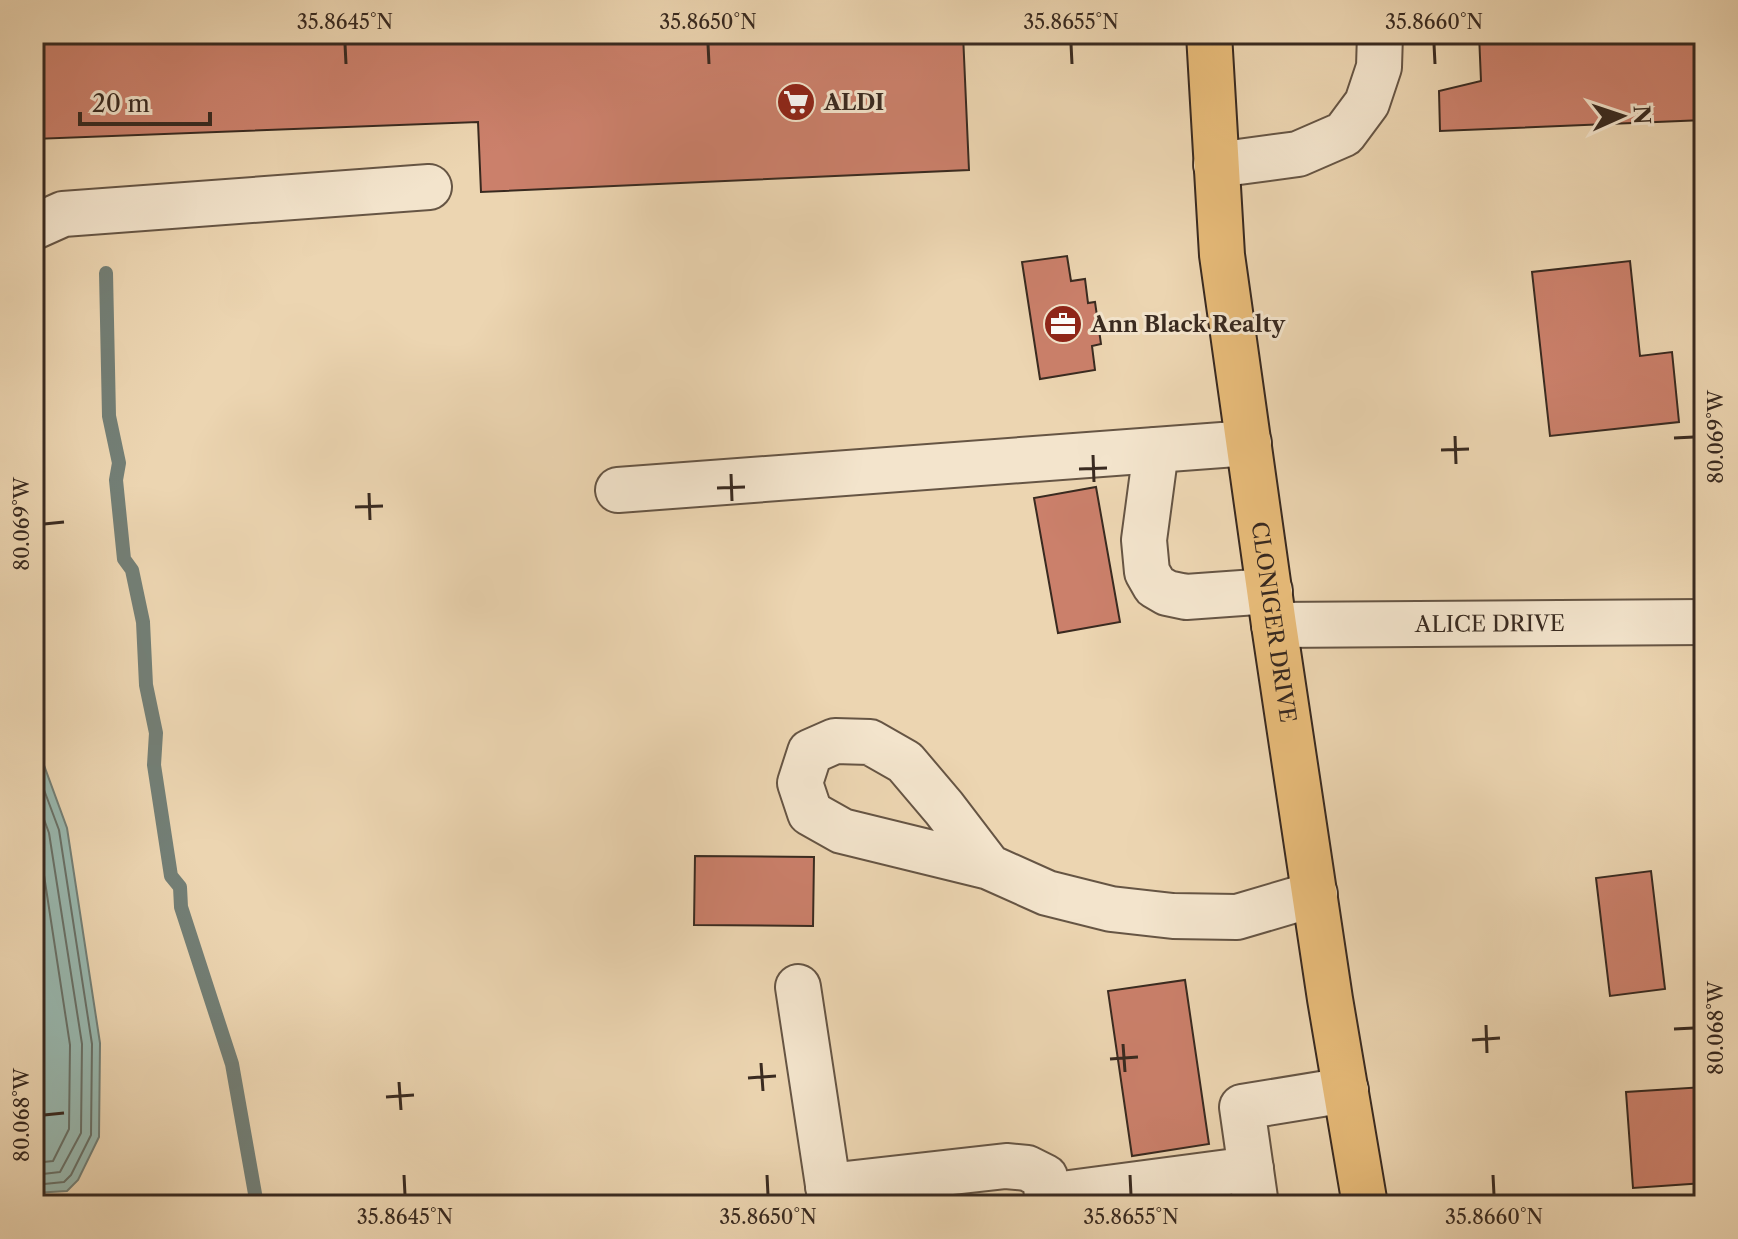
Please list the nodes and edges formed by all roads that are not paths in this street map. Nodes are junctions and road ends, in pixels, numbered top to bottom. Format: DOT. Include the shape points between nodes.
graph roads {
  1 [pos="1209,34"];
  2 [pos="1380,34"];
  3 [pos="1216,165"];
  4 [pos="429,187"];
  5 [pos="34,227"];
  6 [pos="1249,443"];
  7 [pos="1156,450"];
  8 [pos="618,490"];
  9 [pos="1272,608"];
  10 [pos="1704,622"];
  11 [pos="989,867"];
  12 [pos="1315,894"];
  13 [pos="798,987"];
  14 [pos="1346,1090"];
  15 [pos="1253,1187"];
  16 [pos="830,1195"];
  17 [pos="1048,1201"];
  18 [pos="1365,1205"];
  1 -- 3 [label="main road, CLONIGER DRIVE"];
  2 -- 3 [label="street" via="1379,67 1367,103 1344,134 1298,154"];
  3 -- 6 [label="main road, CLONIGER DRIVE" via="1222,255"];
  4 -- 5 [label="street" via="63,214"];
  6 -- 7 [label="street"];
  6 -- 9 [label="main road, CLONIGER DRIVE"];
  7 -- 8 [label="street"];
  7 -- 9 [label="street, ALICE DRIVE" via="1144,540 1147,572 1155,586 1186,597"];
  9 -- 10 [label="street, ALICE DRIVE"];
  9 -- 12 [label="main road, CLONIGER DRIVE"];
  11 -- 12 [label="street" via="1047,893 1111,909 1173,916 1237,917"];
  12 -- 14 [label="main road, CLONIGER DRIVE"];
  13 -- 16 [label="street"];
  14 -- 15 [label="street" via="1242,1107"];
  14 -- 18 [label="main road, CLONIGER DRIVE"];
  15 -- 17 [label="street"];
  16 -- 17 [label="street" via="1006,1166 1045,1177"];
}
